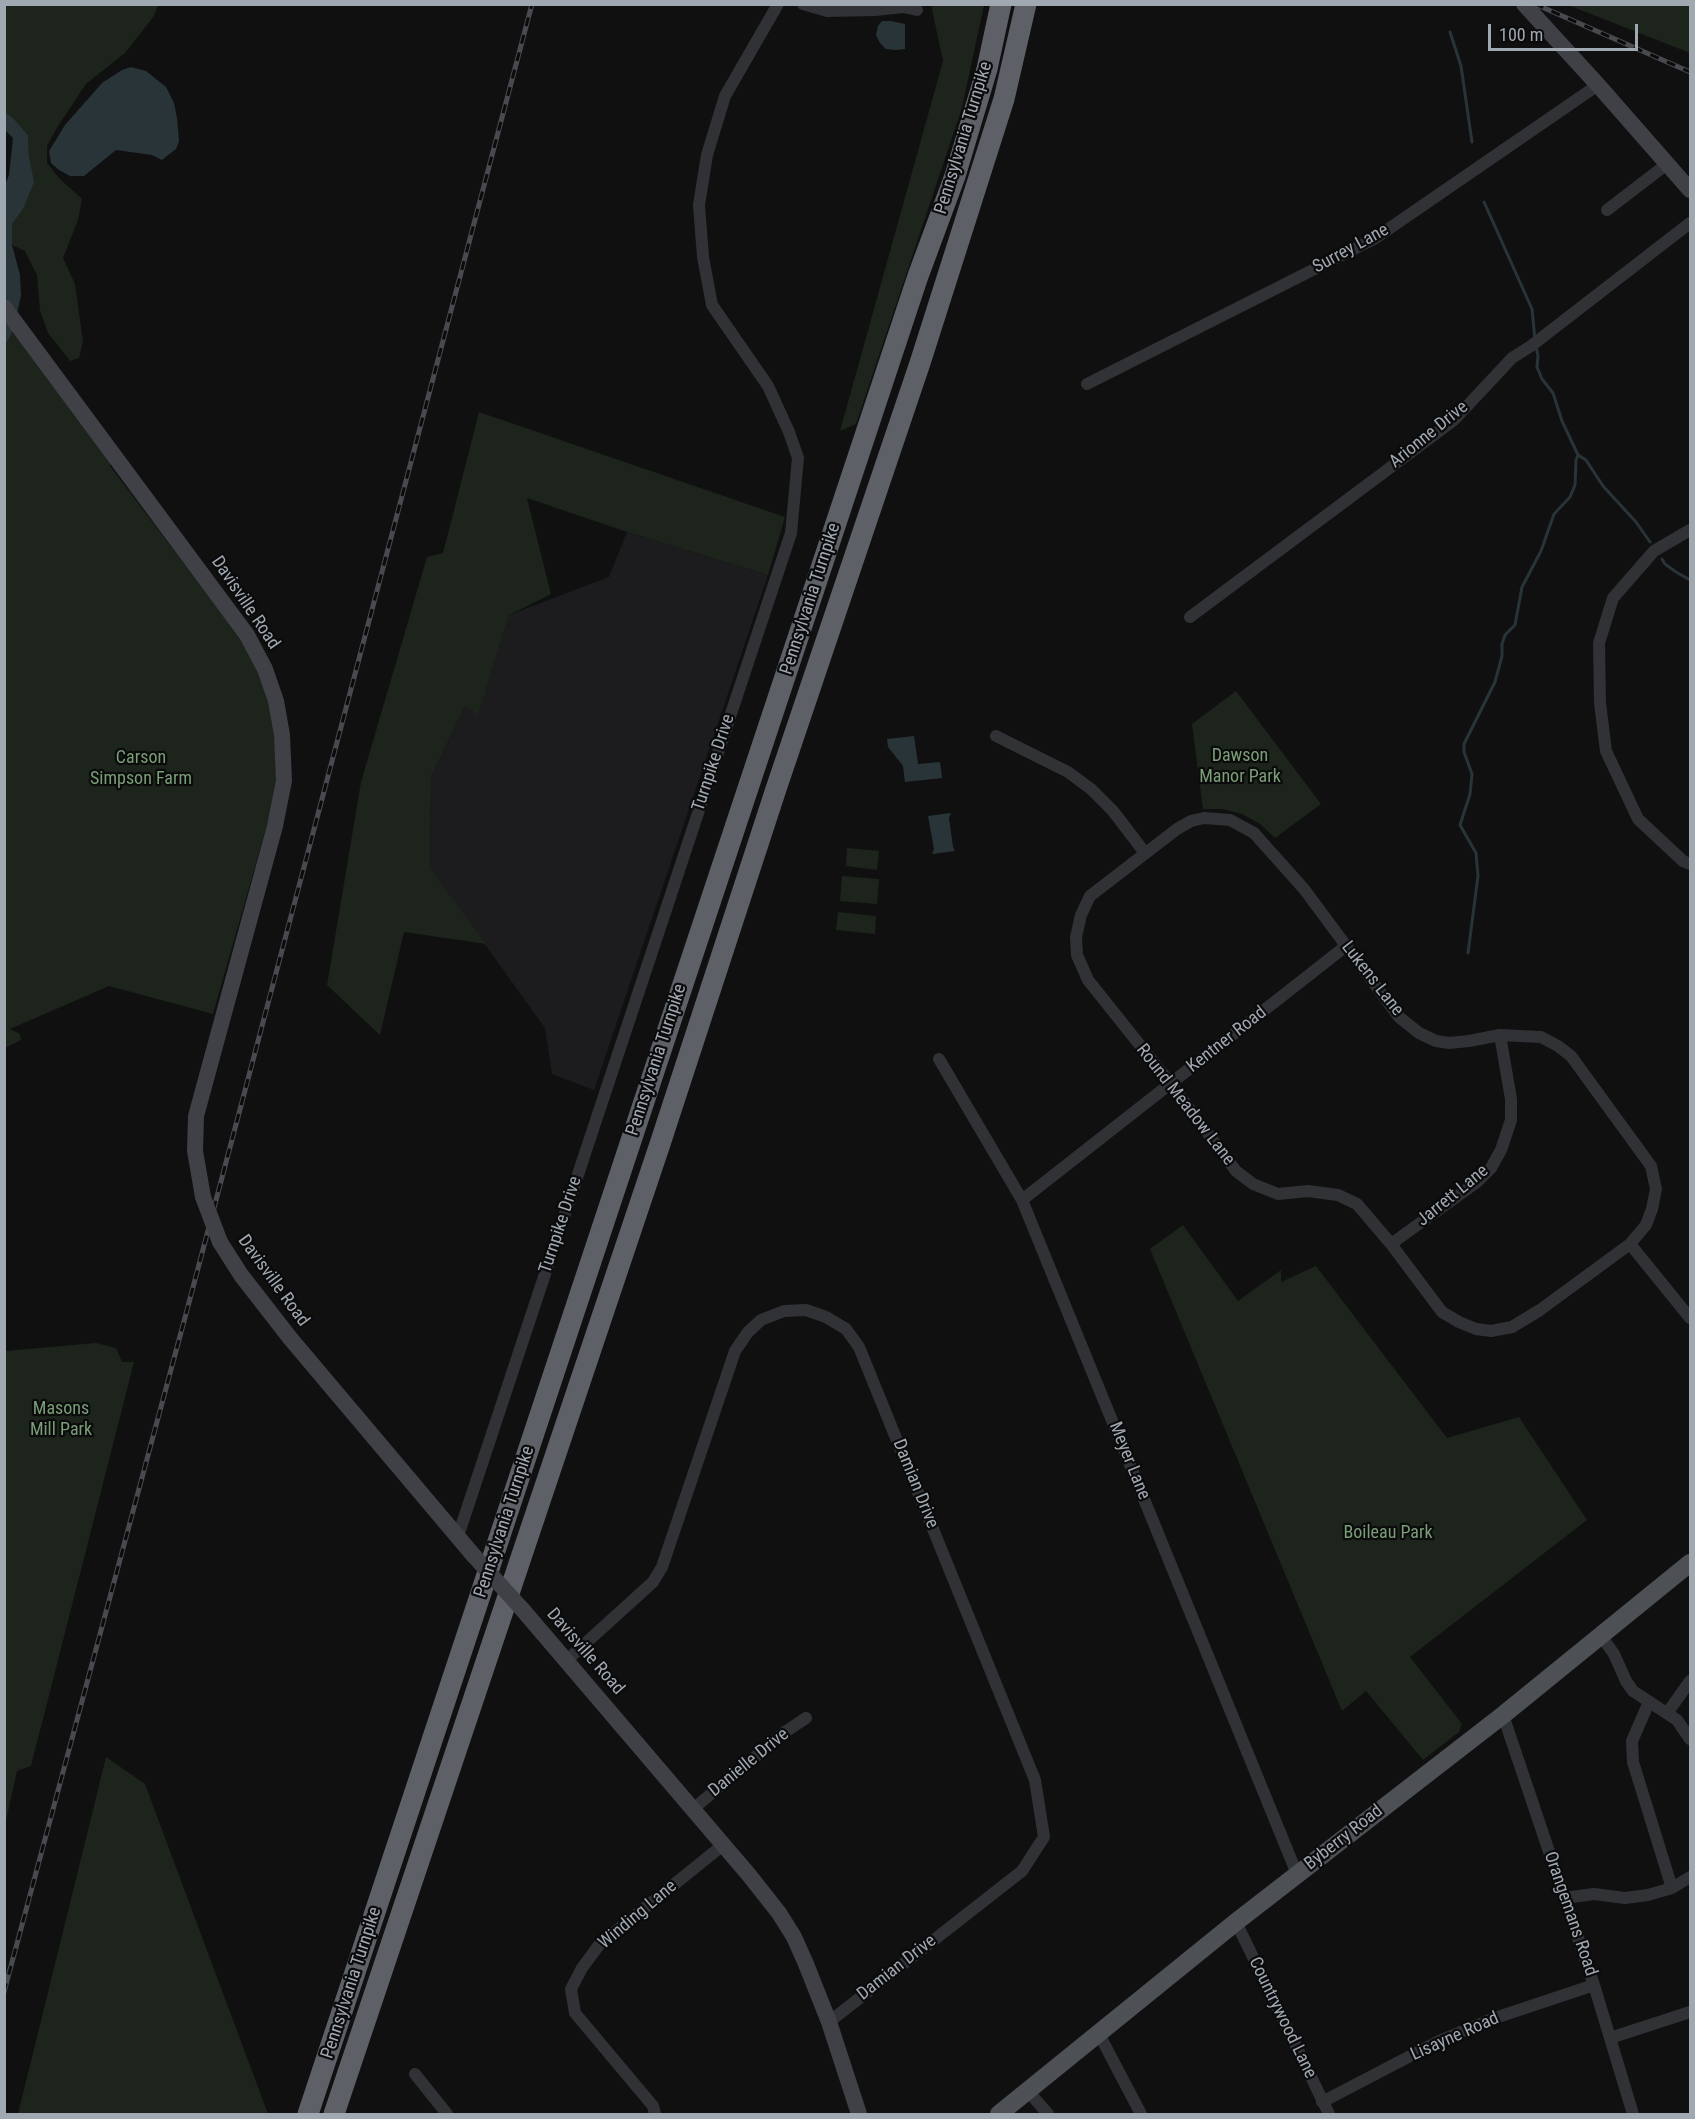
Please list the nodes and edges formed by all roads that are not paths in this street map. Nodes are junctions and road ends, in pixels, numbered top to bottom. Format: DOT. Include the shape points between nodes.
graph roads {
  1 [pos="778,4"];
  2 [pos="803,4"];
  3 [pos="1001,4"];
  4 [pos="1026,4"];
  5 [pos="1524,4"];
  6 [pos="917,10"];
  7 [pos="1598,85"];
  8 [pos="1666,164"];
  9 [pos="1690,190"];
  10 [pos="1607,210"];
  11 [pos="1690,223"];
  12 [pos="4,307"];
  13 [pos="1087,384"];
  14 [pos="1690,530"];
  15 [pos="1190,617"];
  16 [pos="996,736"];
  17 [pos="1145,853"];
  18 [pos="1690,864"];
  19 [pos="1346,946"];
  20 [pos="1500,1035"];
  21 [pos="939,1059"];
  22 [pos="1171,1084"];
  23 [pos="1022,1200"];
  24 [pos="1391,1244"];
  25 [pos="1630,1244"];
  26 [pos="1690,1318"];
  27 [pos="458,1536"];
  28 [pos="1690,1563"];
  29 [pos="1601,1636"];
  30 [pos="567,1660"];
  31 [pos="1690,1681"];
  32 [pos="1649,1702"];
  33 [pos="1668,1712"];
  34 [pos="1503,1715"];
  35 [pos="806,1718"];
  36 [pos="1690,1739"];
  37 [pos="693,1809"];
  38 [pos="723,1845"];
  39 [pos="1297,1874"];
  40 [pos="1690,1877"];
  41 [pos="1672,1888"];
  42 [pos="1564,1898"];
  43 [pos="1236,1922"];
  44 [pos="1594,1985"];
  45 [pos="1690,2012"];
  46 [pos="829,2022"];
  47 [pos="1099,2034"];
  48 [pos="1610,2038"];
  49 [pos="416,2074"];
  50 [pos="1029,2091"];
  51 [pos="1323,2102"];
  52 [pos="308,2115"];
  53 [pos="334,2115"];
  54 [pos="447,2115"];
  55 [pos="655,2115"];
  56 [pos="859,2115"];
  57 [pos="999,2115"];
  58 [pos="1048,2115"];
  59 [pos="1142,2115"];
  60 [pos="1329,2115"];
  61 [pos="1633,2115"];
  1 -- 27 [label="street, Turnpike Drive" via="725,96 707,155 699,205 712,305 768,386 798,458 790,533"];
  2 -- 6 [label="street" via="827,11 903,7"];
  3 -- 52 [label="highway, Pennsylvania Turnpike" via="987,69 955,176 910,299"];
  4 -- 53 [label="highway, Pennsylvania Turnpike" via="1004,99 920,363"];
  5 -- 7 [label="street"];
  7 -- 8 [label="street"];
  7 -- 13 [label="street, Surrey Lane" via="1374,238"];
  8 -- 9 [label="street"];
  8 -- 10 [label="street"];
  11 -- 15 [label="street, Arionne Drive" via="1512,358 1454,420"];
  12 -- 27 [label="street, Davisville Road, bridge" via="247,635 276,701 284,781 196,1116 195,1151 204,1197 220,1242 290,1338"];
  14 -- 18 [label="street" via="1654,551 1613,598 1599,643 1606,751 1638,819"];
  16 -- 17 [label="street" via="1068,772 1091,789"];
  17 -- 19 [label="street, Lukens Lane" via="1191,821 1230,820 1254,833 1304,889"];
  17 -- 22 [label="street, Round Meadow Lane" via="1090,896 1080,915 1077,955 1088,980"];
  19 -- 20 [label="street, Lukens Lane" via="1399,1017 1419,1033 1449,1043"];
  19 -- 22 [label="street, Kentner Road"];
  20 -- 24 [label="street, Jarrett Lane" via="1511,1099 1511,1120 1502,1150 1477,1182"];
  20 -- 25 [label="street, Lukens Lane" via="1541,1037 1570,1056 1651,1166 1656,1189 1652,1209 1646,1225"];
  21 -- 23 [label="street, Meyer Lane"];
  22 -- 23 [label="street, Kentner Road"];
  22 -- 24 [label="street, Round Meadow Lane" via="1236,1171 1253,1184 1278,1194 1308,1191 1338,1195 1357,1204"];
  23 -- 39 [label="street, Meyer Lane"];
  24 -- 25 [label="street, Round Meadow Lane" via="1442,1311 1476,1329 1491,1331 1512,1327 1540,1310"];
  25 -- 26 [label="street"];
  27 -- 30 [label="street, Davisville Road, bridge"];
  28 -- 29 [label="main road, Byberry Road"];
  29 -- 32 [label="street" via="1626,1682"];
  29 -- 34 [label="main road, Byberry Road"];
  30 -- 37 [label="street, Davisville Road"];
  30 -- 46 [label="street, Damian Drive" via="653,1582 662,1567 735,1351 748,1332 761,1320 784,1311 806,1311 846,1329 859,1347 1035,1780 1044,1837 1022,1871"];
  31 -- 33 [label="street"];
  32 -- 33 [label="street"];
  32 -- 41 [label="street" via="1632,1741 1633,1762"];
  33 -- 36 [label="street"];
  34 -- 39 [label="main road, Byberry Road"];
  34 -- 42 [label="street, Orangemans Road"];
  35 -- 37 [label="street, Danielle Drive"];
  37 -- 38 [label="street, Davisville Road"];
  38 -- 46 [label="street, Davisville Road" via="794,1937"];
  38 -- 55 [label="street, Winding Lane" via="599,1945 572,1989 576,2013 653,2106"];
  39 -- 43 [label="main road, Byberry Road"];
  40 -- 41 [label="street"];
  41 -- 42 [label="street" via="1625,1898 1594,1894"];
  42 -- 44 [label="street, Orangemans Road"];
  43 -- 47 [label="main road, Byberry Road"];
  43 -- 51 [label="street, Countrywood Lane"];
  44 -- 48 [label="street, Orangemans Road"];
  44 -- 51 [label="street, Lisayne Road" via="1438,2041"];
  45 -- 48 [label="street"];
  46 -- 56 [label="street, Davisville Road"];
  47 -- 50 [label="main road, Byberry Road"];
  47 -- 59 [label="street"];
  48 -- 61 [label="street, Orangemans Road"];
  49 -- 54 [label="street"];
  50 -- 57 [label="main road, Byberry Road"];
  50 -- 58 [label="street"];
  51 -- 60 [label="street, Countrywood Lane"];
}
